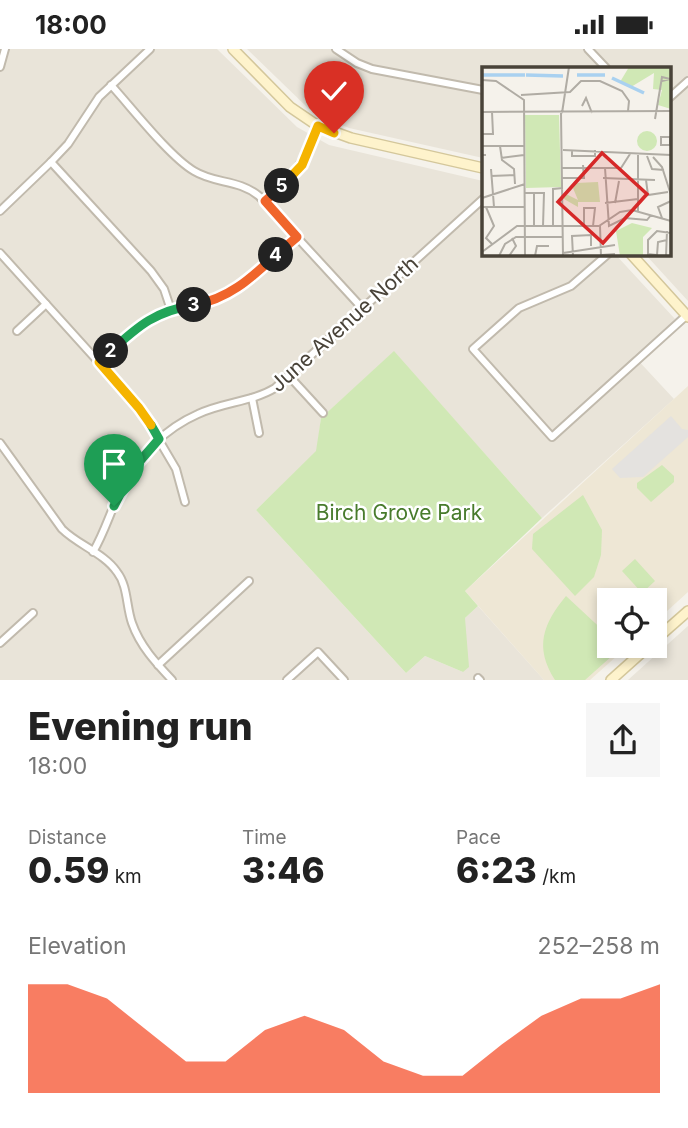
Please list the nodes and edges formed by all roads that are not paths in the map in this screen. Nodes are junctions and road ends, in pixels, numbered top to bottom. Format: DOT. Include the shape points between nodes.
graph roads {
  1 [pos="150,49"];
  2 [pos="233,49"];
  3 [pos="336,49"];
  4 [pos="589,49"];
  5 [pos="5,50"];
  6 [pos="0,67"];
  7 [pos="605,67"];
  8 [pos="688,81"];
  9 [pos="111,85"];
  10 [pos="482,90"];
  11 [pos="670,98"];
  12 [pos="318,126"];
  13 [pos="51,162"];
  14 [pos="482,167"];
  15 [pos="482,200"];
  16 [pos="265,201"];
  17 [pos="0,211"];
  18 [pos="297,237"];
  19 [pos="0,253"];
  20 [pos="607,255"];
  21 [pos="632,255"];
  22 [pos="46,304"];
  23 [pos="363,309"];
  24 [pos="171,310"];
  25 [pos="687,316"];
  26 [pos="18,331"];
  27 [pos="99,362"];
  28 [pos="290,377"];
  29 [pos="252,398"];
  30 [pos="323,413"];
  31 [pos="259,433"];
  32 [pos="159,439"];
  33 [pos="0,443"];
  34 [pos="15,448"];
  35 [pos="7,453"];
  36 [pos="185,502"];
  37 [pos="93,552"];
  38 [pos="249,582"];
  39 [pos="688,611"];
  40 [pos="33,613"];
  41 [pos="667,630"];
  42 [pos="0,643"];
  43 [pos="636,658"];
  44 [pos="158,664"];
  45 [pos="172,680"];
  46 [pos="287,680"];
  47 [pos="344,680"];
  48 [pos="611,680"];
  1 -- 9 [label="street"];
  2 -- 12 [label="street" via="290,107"];
  3 -- 10 [label="street" via="372,69"];
  4 -- 7 [label="street"];
  5 -- 6 [label="street"];
  8 -- 11 [label="street"];
  9 -- 13 [label="street"];
  9 -- 16 [label="street" via="185,165 206,176 240,184"];
  12 -- 14 [label="street" via="351,138"];
  12 -- 16 [label="street" via="296,173"];
  13 -- 17 [label="street"];
  13 -- 24 [label="street" via="151,271"];
  15 -- 23 [label="street, June Avenue North"];
  16 -- 18 [label="street"];
  18 -- 23 [label="street"];
  18 -- 24 [label="street" via="237,289 206,303"];
  19 -- 22 [label="street"];
  20 -- 25 [label="street" via="571,286 519,308 472,349 552,437"];
  21 -- 25 [label="street"];
  22 -- 26 [label="street"];
  22 -- 27 [label="street"];
  23 -- 28 [label="street, June Avenue North"];
  24 -- 27 [label="street" via="140,325"];
  27 -- 32 [label="street"];
  28 -- 29 [label="street, June Avenue North"];
  28 -- 30 [label="street"];
  29 -- 31 [label="street"];
  29 -- 32 [label="street, June Avenue North" via="204,411"];
  32 -- 36 [label="street" via="176,469"];
  32 -- 37 [label="street, June Avenue North" via="122,487"];
  33 -- 35 [label="street"];
  34 -- 35 [label="street"];
  35 -- 37 [label="street" via="61,529"];
  37 -- 44 [label="street" via="121,578 136,634"];
  38 -- 44 [label="street"];
  39 -- 41 [label="street"];
  40 -- 42 [label="street"];
  43 -- 48 [label="street"];
  44 -- 45 [label="street"];
  46 -- 47 [label="street" via="318,652"];
}
